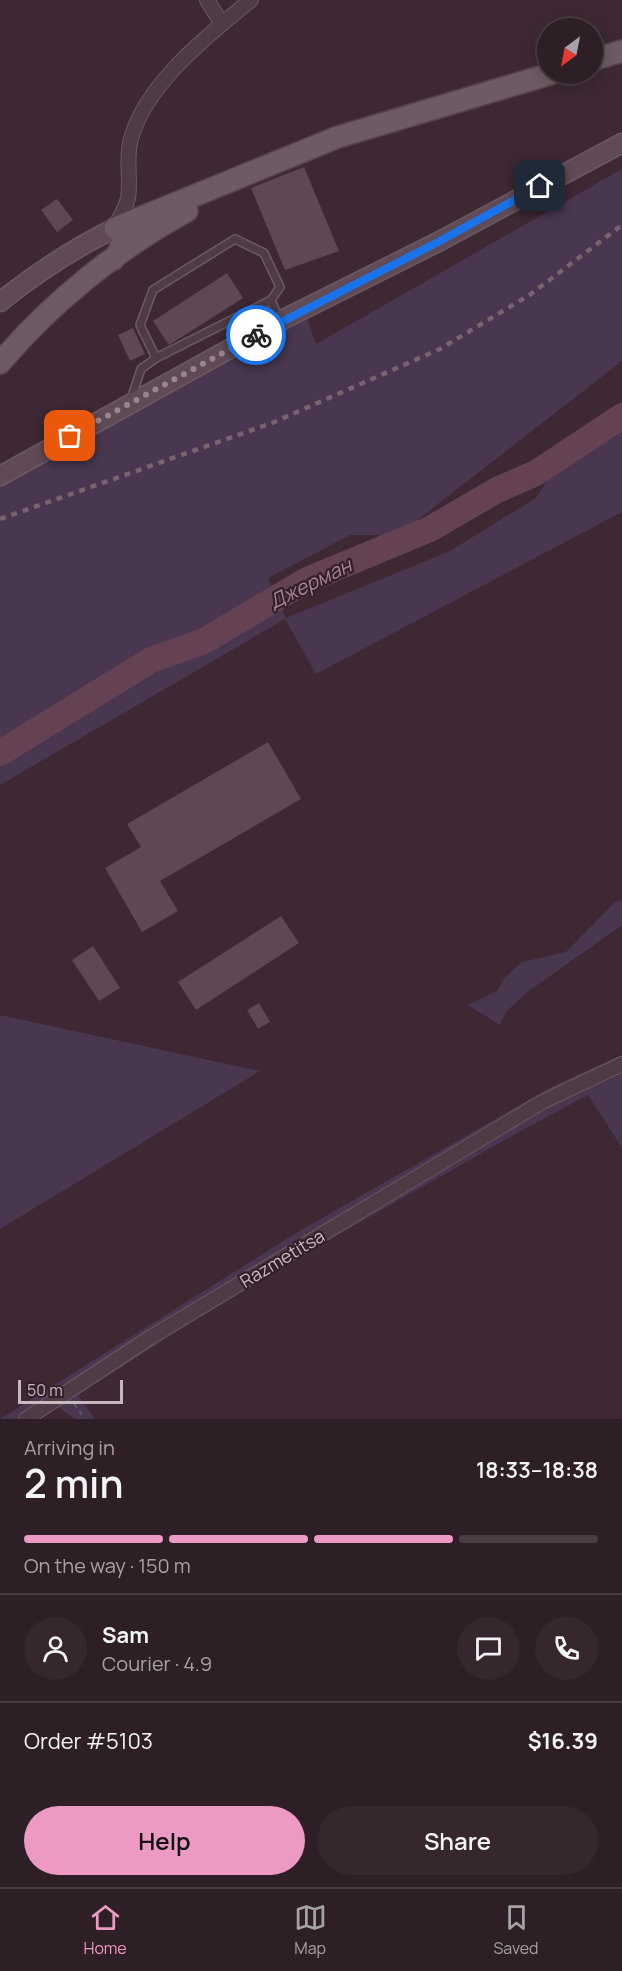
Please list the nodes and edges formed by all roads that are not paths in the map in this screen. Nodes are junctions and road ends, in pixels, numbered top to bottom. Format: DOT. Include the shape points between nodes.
graph roads {
  1 [pos="207,0"];
  2 [pos="251,0"];
  3 [pos="222,24"];
  4 [pos="622,51"];
  5 [pos="603,57"];
  6 [pos="622,57"];
  7 [pos="603,62"];
  8 [pos="537,78"];
  9 [pos="537,80"];
  10 [pos="507,87"];
  11 [pos="622,143"];
  12 [pos="268,167"];
  13 [pos="115,228"];
  14 [pos="113,260"];
  15 [pos="271,300"];
  16 [pos="0,302"];
  17 [pos="280,321"];
  18 [pos="156,358"];
  19 [pos="0,363"];
  20 [pos="130,403"];
  21 [pos="105,416"];
  22 [pos="0,464"];
  23 [pos="0,476"];
  24 [pos="622,1064"];
  25 [pos="26,1419"];
  1 -- 3 [label="street"];
  2 -- 3 [label="street"];
  3 -- 13 [label="street" via="160,84 136,121 127,167 128,199"];
  4 -- 5 [label="main road"];
  6 -- 7 [label="main road"];
  8 -- 10 [label="main road"];
  9 -- 10 [label="main road"];
  10 -- 12 [label="main road" via="338,137"];
  11 -- 17 [label="street"];
  12 -- 13 [label="main road"];
  12 -- 14 [label="main road" via="164,223"];
  13 -- 14 [label="main road" via="123,238"];
  13 -- 16 [label="street" via="66,254"];
  14 -- 19 [label="main road" via="49,312"];
  15 -- 17 [label="lane"];
  15 -- 18 [label="lane"];
  15 -- 18 [label="lane" via="280,286 264,254 235,239 153,290 140,326"];
  17 -- 20 [label="street"];
  18 -- 20 [label="lane" via="141,369"];
  20 -- 21 [label="street"];
  21 -- 22 [label="street"];
  21 -- 23 [label="street"];
  24 -- 25 [label="street, Razmetitsa" via="542,1102 151,1337"];
}
